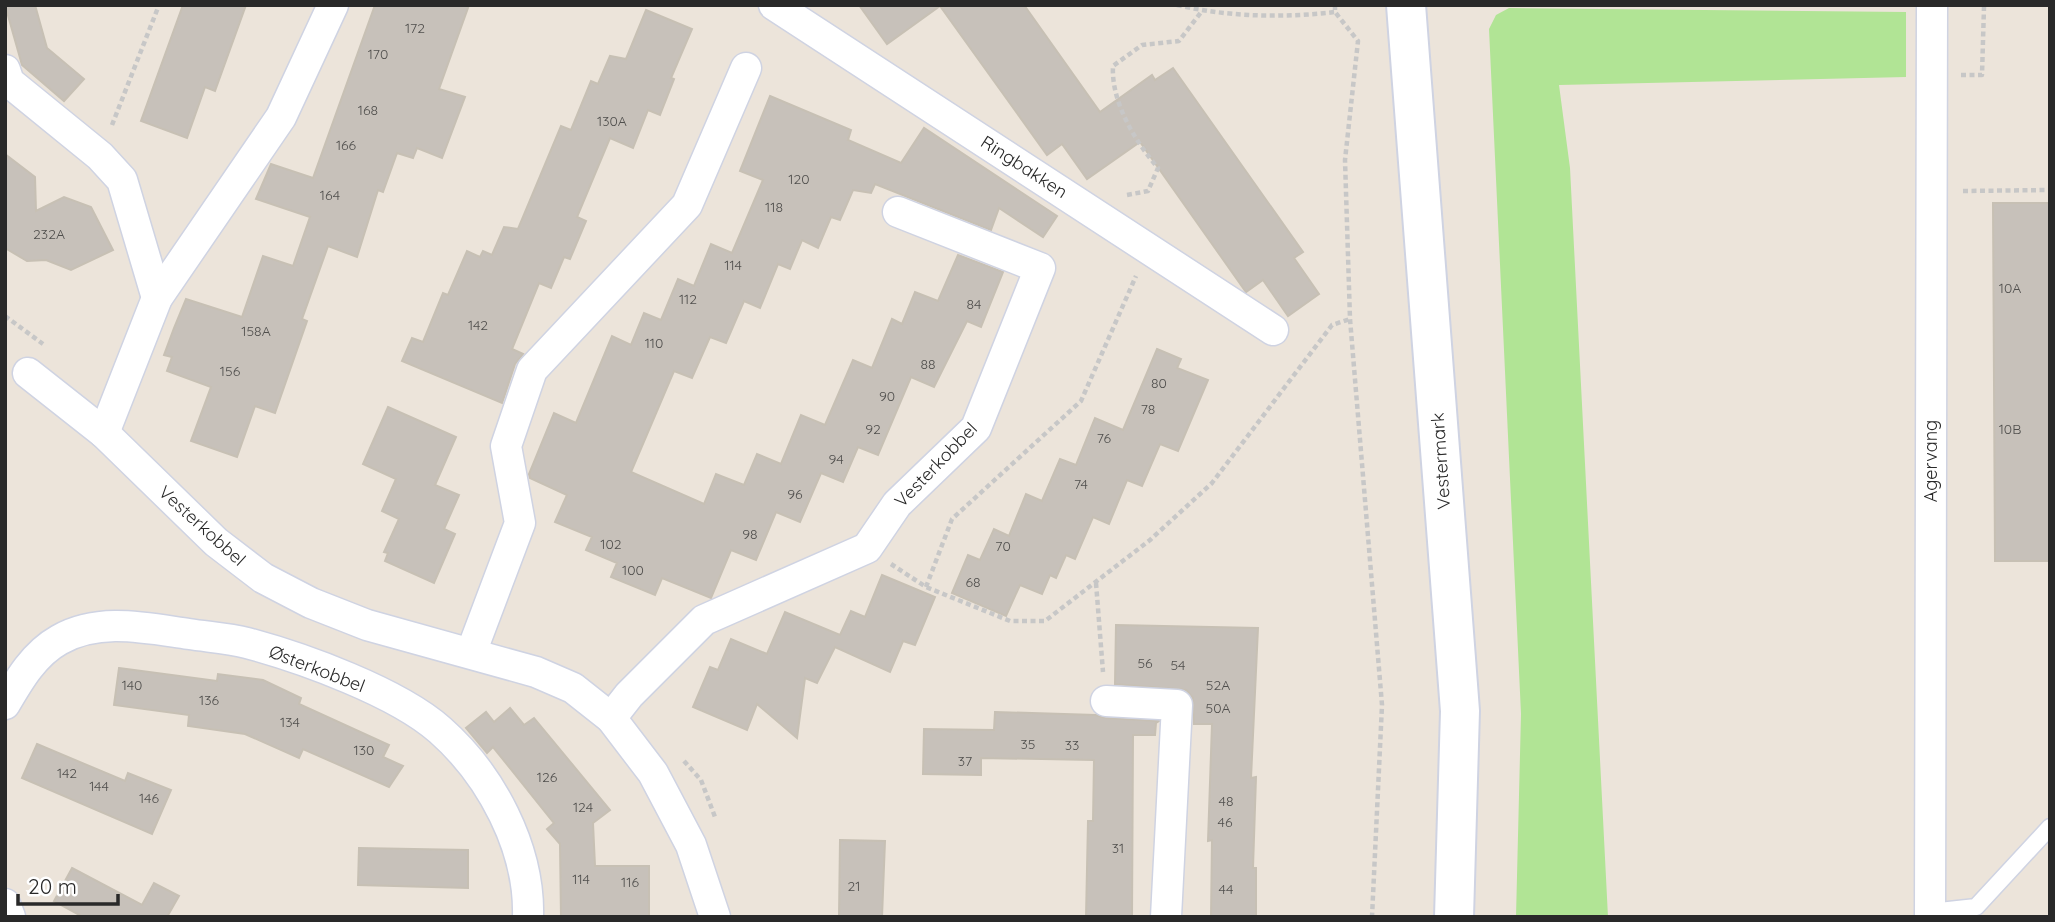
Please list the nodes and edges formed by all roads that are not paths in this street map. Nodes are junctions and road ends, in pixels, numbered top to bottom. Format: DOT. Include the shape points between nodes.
graph roads {
  1 [pos="333,5"];
  2 [pos="774,5"];
  3 [pos="1406,5"];
  4 [pos="1932,5"];
  5 [pos="746,68"];
  6 [pos="5,70"];
  7 [pos="898,212"];
  8 [pos="157,298"];
  9 [pos="1273,330"];
  10 [pos="28,373"];
  11 [pos="104,433"];
  12 [pos="471,653"];
  13 [pos="1106,701"];
  14 [pos="5,704"];
  15 [pos="611,718"];
  16 [pos="2050,827"];
  17 [pos="5,904"];
  18 [pos="1930,914"];
  19 [pos="10,917"];
  20 [pos="528,917"];
  21 [pos="715,917"];
  22 [pos="1166,917"];
  23 [pos="1454,917"];
  1 -- 8 [label="street" via="281,117"];
  2 -- 9 [label="street, Ringbakken"];
  3 -- 23 [label="street, Vestermark" via="1460,711"];
  4 -- 18 [label="street, Agervang"];
  5 -- 12 [label="street" via="687,205 533,370 506,446 520,523"];
  6 -- 8 [label="street" via="9,82 100,156 122,180"];
  7 -- 15 [label="street, Vesterkobbel" via="1040,268 976,428 897,504 867,548 704,620"];
  8 -- 11 [label="street"];
  10 -- 11 [label="street, Vesterkobbel"];
  11 -- 12 [label="street, Vesterkobbel" via="216,542 263,579 368,625"];
  12 -- 15 [label="street, Vesterkobbel" via="573,688"];
  13 -- 22 [label="street" via="1177,705"];
  14 -- 20 [label="street, Østerkobbel" via="23,672 58,640 94,627 134,626 246,643 393,698 439,729 496,797 514,841 528,897"];
  15 -- 21 [label="street, Vesterkobbel" via="653,772 691,845"];
  16 -- 18 [label="lane" via="1976,907"];
  17 -- 19 [label="street"];
}
